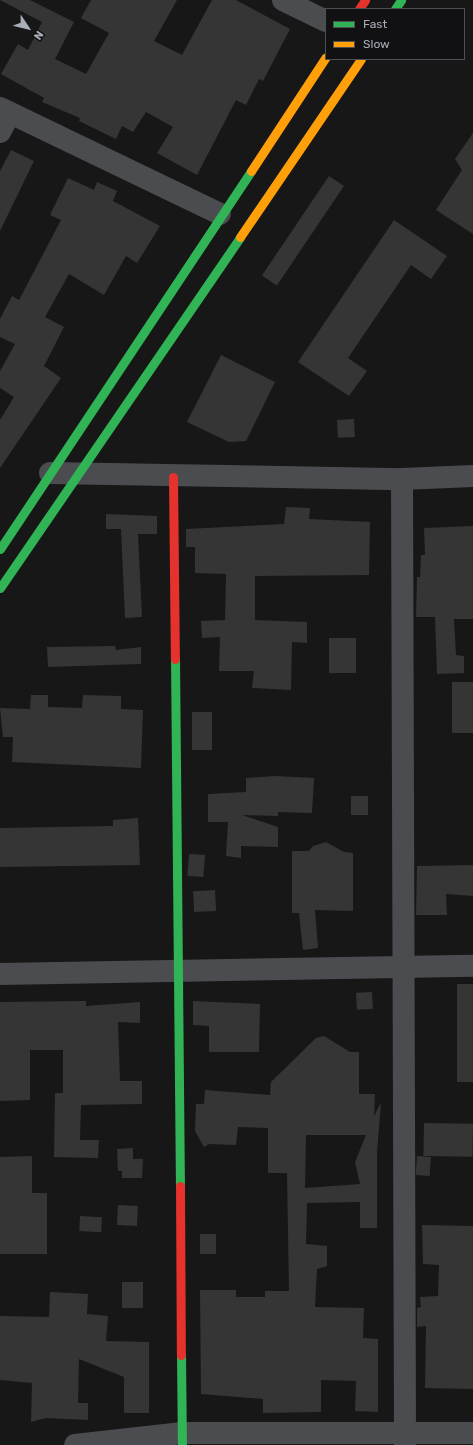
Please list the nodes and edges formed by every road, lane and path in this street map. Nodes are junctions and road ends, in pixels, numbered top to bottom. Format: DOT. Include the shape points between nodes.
graph roads {
  1 [pos="283,0"];
  2 [pos="325,21"];
  3 [pos="325,58"];
  4 [pos="359,60"];
  5 [pos="3,118"];
  6 [pos="220,214"];
  7 [pos="50,473"];
  8 [pos="77,475"];
  9 [pos="473,476"];
  10 [pos="173,477"];
  11 [pos="402,479"];
  12 [pos="0,549"];
  13 [pos="0,570"];
  14 [pos="9,574"];
  15 [pos="0,588"];
  16 [pos="473,966"];
  17 [pos="405,967"];
  18 [pos="178,970"];
  19 [pos="0,974"];
  20 [pos="473,1433"];
  21 [pos="182,1439"];
  22 [pos="405,1439"];
  23 [pos="75,1445"];
  1 -- 2 [label="street"];
  3 -- 6 [label="main road"];
  4 -- 8 [label="main road"];
  5 -- 6 [label="street"];
  6 -- 7 [label="main road"];
  7 -- 8 [label="street"];
  7 -- 12 [label="main road"];
  8 -- 10 [label="street"];
  8 -- 14 [label="main road"];
  9 -- 11 [label="street"];
  10 -- 11 [label="street"];
  10 -- 18 [label="main road"];
  11 -- 17 [label="street"];
  13 -- 14 [label="main road"];
  14 -- 15 [label="main road"];
  16 -- 17 [label="street"];
  17 -- 18 [label="street"];
  17 -- 22 [label="street"];
  18 -- 19 [label="street"];
  18 -- 21 [label="main road"];
  20 -- 22 [label="street"];
  21 -- 22 [label="street"];
  21 -- 23 [label="street"];
}
